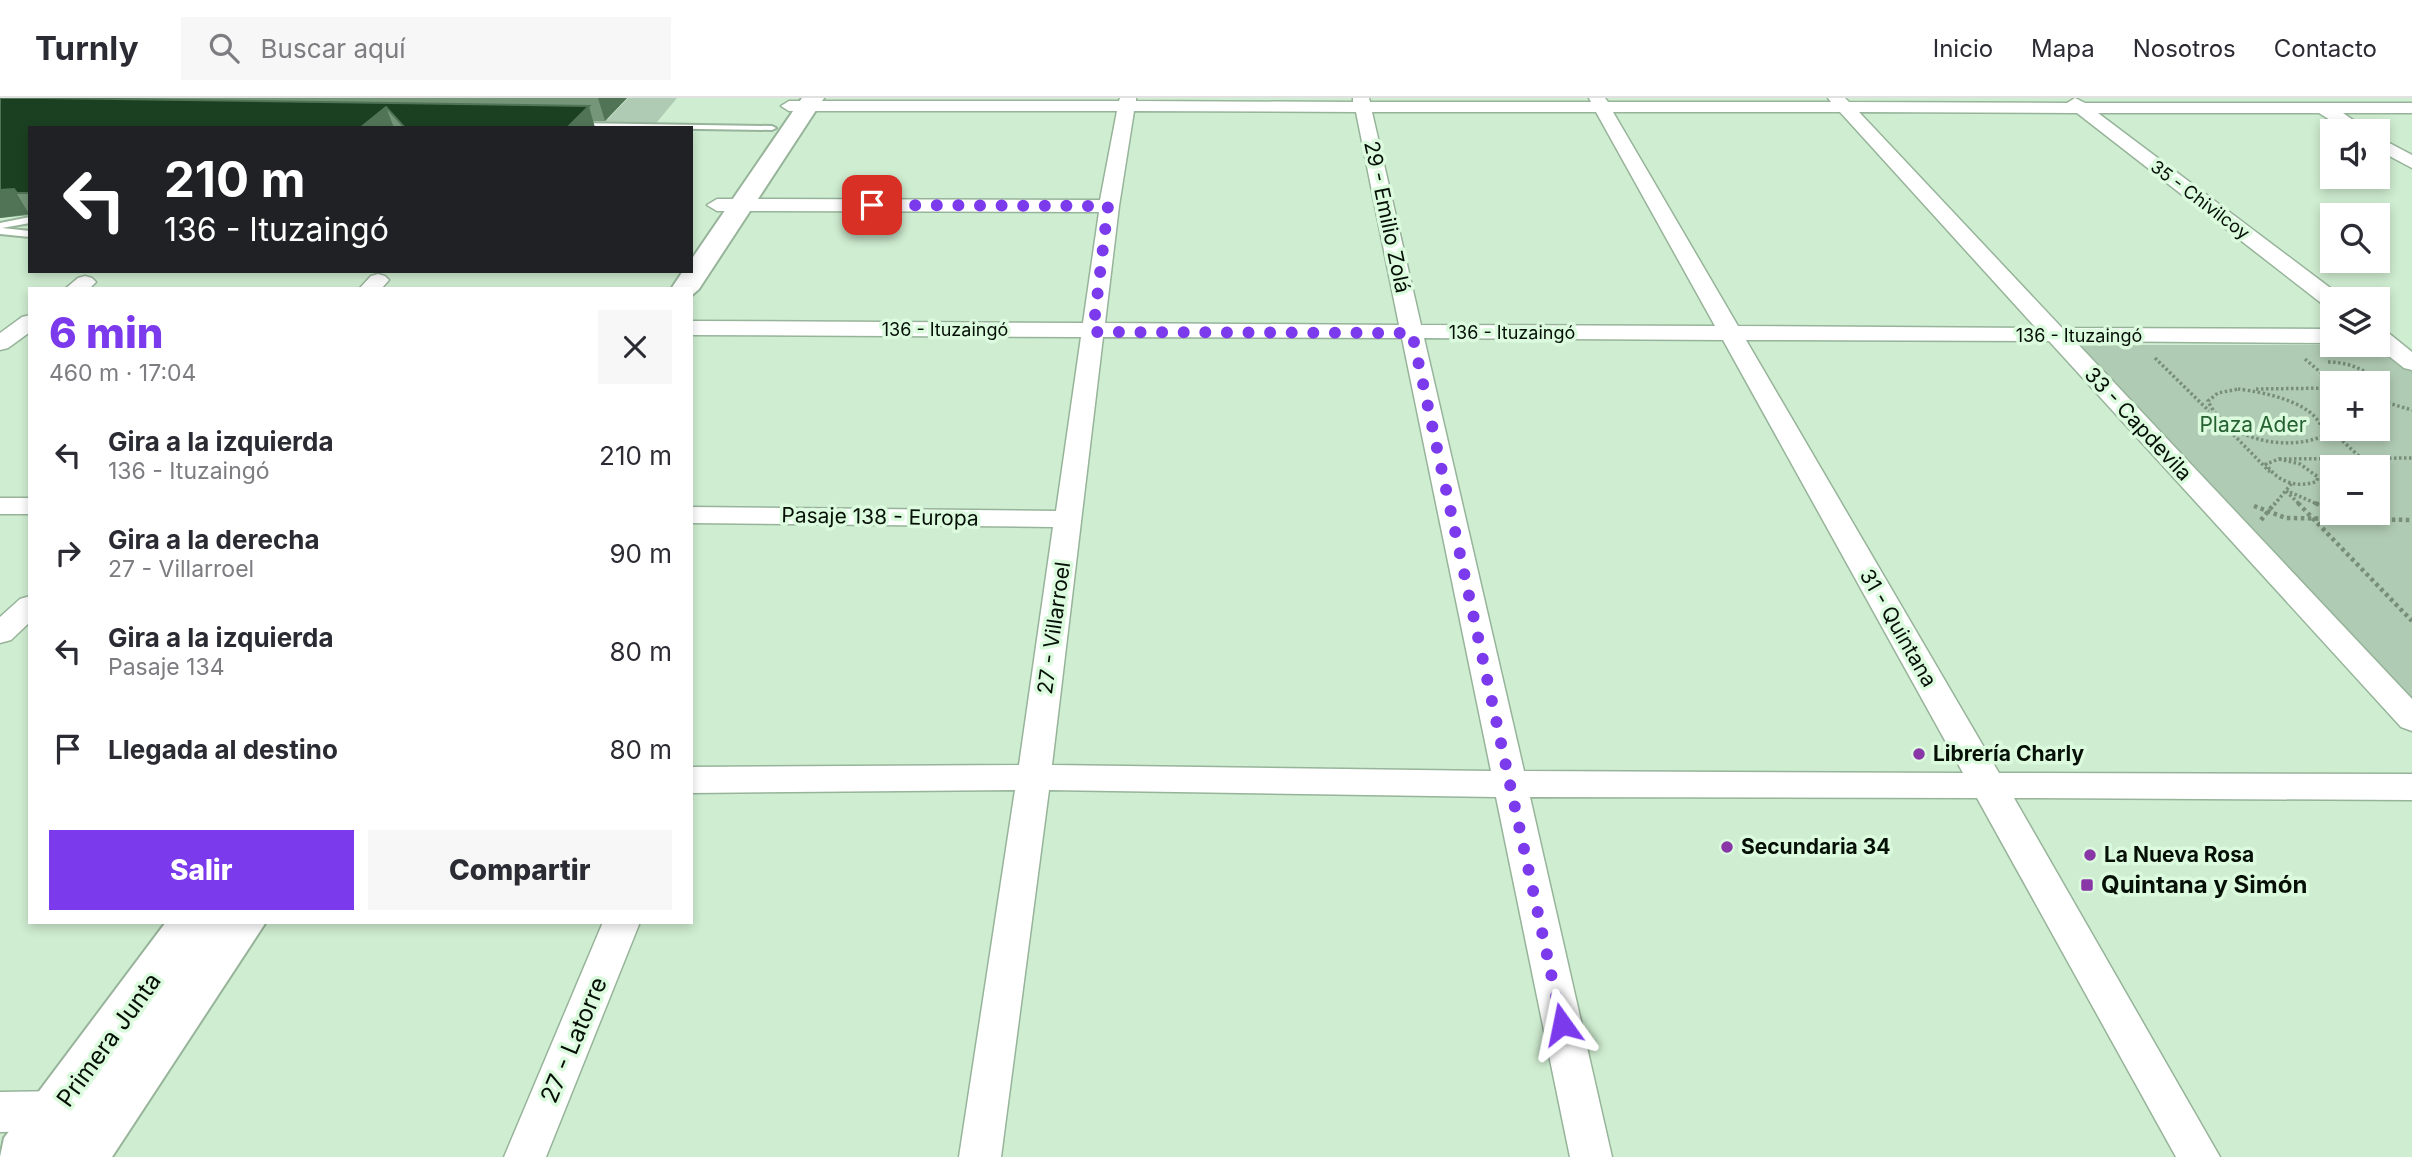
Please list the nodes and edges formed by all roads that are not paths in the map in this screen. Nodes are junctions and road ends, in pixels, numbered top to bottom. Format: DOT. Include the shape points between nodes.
graph roads {
  1 [pos="2305,98"];
  2 [pos="801,102"];
  3 [pos="1127,102"];
  4 [pos="1362,102"];
  5 [pos="1599,103"];
  6 [pos="1840,103"];
  7 [pos="2074,103"];
  8 [pos="2322,108"];
  9 [pos="2412,108"];
  10 [pos="2340,119"];
  11 [pos="560,125"];
  12 [pos="631,126"];
  13 [pos="693,127"];
  14 [pos="772,128"];
  15 [pos="2390,149"];
  16 [pos="2412,163"];
  17 [pos="728,205"];
  18 [pos="1108,206"];
  19 [pos="28,221"];
  20 [pos="0,229"];
  21 [pos="28,234"];
  22 [pos="693,239"];
  23 [pos="686,287"];
  24 [pos="2320,291"];
  25 [pos="28,322"];
  26 [pos="693,328"];
  27 [pos="1093,332"];
  28 [pos="1412,333"];
  29 [pos="1730,333"];
  30 [pos="2412,335"];
  31 [pos="2057,336"];
  32 [pos="2320,336"];
  33 [pos="2390,336"];
  34 [pos="0,343"];
  35 [pos="2390,346"];
  36 [pos="2412,363"];
  37 [pos="0,506"];
  38 [pos="28,506"];
  39 [pos="693,515"];
  40 [pos="1069,519"];
  41 [pos="28,608"];
  42 [pos="0,633"];
  43 [pos="2412,719"];
  44 [pos="1034,777"];
  45 [pos="693,780"];
  46 [pos="1509,784"];
  47 [pos="1988,786"];
  48 [pos="2412,787"];
  49 [pos="193,924"];
  50 [pos="241,924"];
  51 [pos="621,924"];
  52 [pos="0,1112"];
  53 [pos="69,1134"];
  54 [pos="24,1157"];
  55 [pos="525,1157"];
  56 [pos="980,1157"];
  57 [pos="1591,1157"];
  58 [pos="2199,1157"];
  1 -- 8 [label="street"];
  2 -- 3 [label="street"];
  2 -- 14 [label="main road"];
  2 -- 17 [label="main road"];
  3 -- 4 [label="street"];
  3 -- 18 [label="street, 27 - Villarroel"];
  4 -- 5 [label="street"];
  4 -- 28 [label="street, 29 - Emilio Zolá"];
  5 -- 6 [label="street"];
  5 -- 29 [label="street, 31 - Quintana"];
  6 -- 7 [label="street"];
  6 -- 31 [label="street, 33 - Capdevila"];
  7 -- 8 [label="street"];
  7 -- 24 [label="street, 35 - Chivilcoy"];
  8 -- 9 [label="street"];
  8 -- 10 [label="street"];
  11 -- 12 [label="lane"];
  13 -- 14 [label="lane"];
  14 -- 17 [label="main road"];
  15 -- 16 [label="street"];
  17 -- 18 [label="street"];
  17 -- 22 [label="main road"];
  17 -- 23 [label="main road"];
  18 -- 27 [label="street, 27 - Villarroel"];
  19 -- 20 [label="lane"];
  20 -- 21 [label="lane"];
  25 -- 34 [label="street"];
  26 -- 27 [label="street, 136 - Ituzaingó"];
  27 -- 28 [label="street, 136 - Ituzaingó"];
  27 -- 40 [label="street, 27 - Villarroel"];
  28 -- 29 [label="street, 136 - Ituzaingó"];
  28 -- 46 [label="street, 29 - Emilio Zolá"];
  29 -- 31 [label="street, 136 - Ituzaingó"];
  29 -- 47 [label="street, 31 - Quintana"];
  30 -- 33 [label="street"];
  31 -- 32 [label="street, 136 - Ituzaingó"];
  31 -- 43 [label="street, 33 - Capdevila"];
  35 -- 36 [label="street"];
  37 -- 38 [label="street"];
  39 -- 40 [label="street, Pasaje 138 - Europa"];
  40 -- 44 [label="street, 27 - Villarroel"];
  41 -- 42 [label="street"];
  44 -- 45 [label="street"];
  44 -- 46 [label="street"];
  44 -- 56 [label="street, 27 - Villarroel"];
  46 -- 47 [label="street"];
  46 -- 57 [label="street, 29 - Emilio Zolá"];
  47 -- 48 [label="street"];
  47 -- 58 [label="street, 31 - Quintana"];
  49 -- 53 [label="main road, Primera Junta"];
  50 -- 53 [label="main road" via="111,1113"];
  51 -- 55 [label="street, 27 - Latorre"];
  52 -- 53 [label="street"];
  53 -- 54 [label="main road, Primera Junta"];
}
